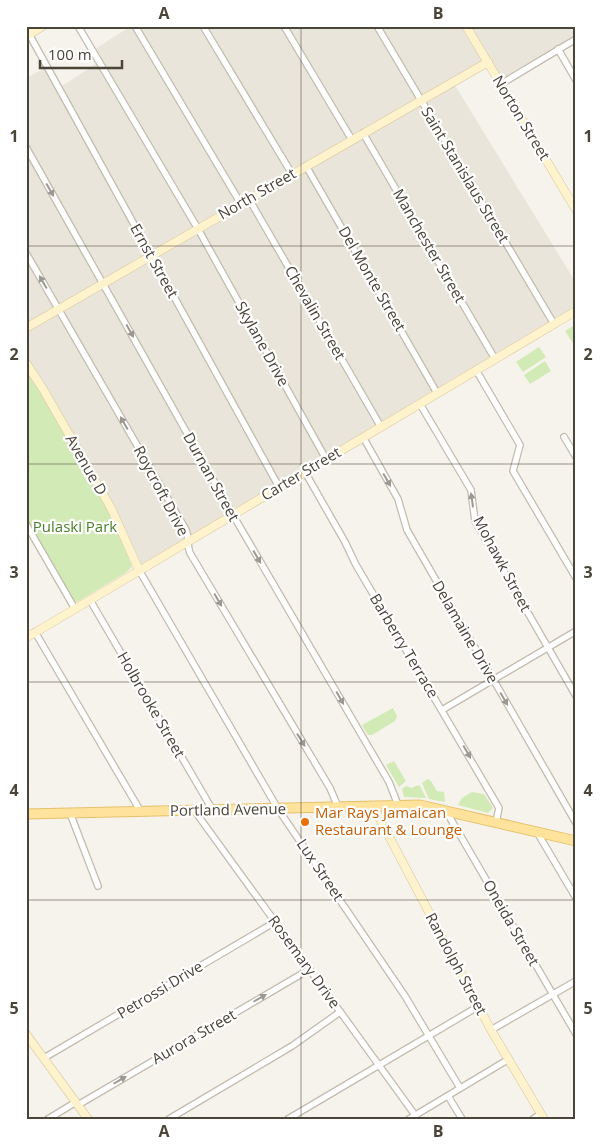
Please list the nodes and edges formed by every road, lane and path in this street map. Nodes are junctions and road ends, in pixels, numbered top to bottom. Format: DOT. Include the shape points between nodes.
graph roads {
  1 [pos="78,26"];
  2 [pos="135,26"];
  3 [pos="203,26"];
  4 [pos="284,26"];
  5 [pos="377,26"];
  6 [pos="39,27"];
  7 [pos="470,27"];
  8 [pos="28,35"];
  9 [pos="576,39"];
  10 [pos="558,50"];
  11 [pos="488,62"];
  12 [pos="576,80"];
  13 [pos="501,84"];
  14 [pos="421,100"];
  15 [pos="363,133"];
  16 [pos="352,140"];
  17 [pos="26,147"];
  18 [pos="306,166"];
  19 [pos="292,174"];
  20 [pos="249,199"];
  21 [pos="240,204"];
  22 [pos="576,210"];
  23 [pos="198,229"];
  24 [pos="26,253"];
  25 [pos="151,256"];
  26 [pos="103,283"];
  27 [pos="58,309"];
  28 [pos="576,311"];
  29 [pos="554,324"];
  30 [pos="26,328"];
  31 [pos="495,359"];
  32 [pos="26,363"];
  33 [pos="476,370"];
  34 [pos="437,393"];
  35 [pos="420,404"];
  36 [pos="381,427"];
  37 [pos="564,437"];
  38 [pos="363,438"];
  39 [pos="576,457"];
  40 [pos="326,459"];
  41 [pos="305,472"];
  42 [pos="279,487"];
  43 [pos="233,515"];
  44 [pos="26,524"];
  45 [pos="188,542"];
  46 [pos="139,570"];
  47 [pos="576,578"];
  48 [pos="90,600"];
  49 [pos="75,609"];
  50 [pos="576,631"];
  51 [pos="36,632"];
  52 [pos="26,638"];
  53 [pos="548,647"];
  54 [pos="493,680"];
  55 [pos="576,696"];
  56 [pos="442,710"];
  57 [pos="398,805"];
  58 [pos="373,806"];
  59 [pos="338,807"];
  60 [pos="212,809"];
  61 [pos="278,809"];
  62 [pos="194,810"];
  63 [pos="446,811"];
  64 [pos="141,812"];
  65 [pos="70,813"];
  66 [pos="26,814"];
  67 [pos="496,822"];
  68 [pos="576,823"];
  69 [pos="537,832"];
  70 [pos="576,841"];
  71 [pos="98,886"];
  72 [pos="576,898"];
  73 [pos="275,922"];
  74 [pos="310,969"];
  75 [pos="576,981"];
  76 [pos="552,994"];
  77 [pos="479,1006"];
  78 [pos="340,1012"];
  79 [pos="491,1030"];
  80 [pos="26,1034"];
  81 [pos="576,1034"];
  82 [pos="428,1036"];
  83 [pos="44,1058"];
  84 [pos="509,1059"];
  85 [pos="378,1065"];
  86 [pos="460,1088"];
  87 [pos="448,1096"];
  88 [pos="77,1103"];
  89 [pos="543,1116"];
  90 [pos="412,1117"];
  91 [pos="48,1119"];
  92 [pos="88,1119"];
  93 [pos="169,1119"];
  94 [pos="288,1119"];
  95 [pos="462,1119"];
  96 [pos="533,1119"];
  1 -- 23 [label="street, Skylane Drive"];
  2 -- 21 [label="street"];
  3 -- 19 [label="street"];
  4 -- 16 [label="street"];
  5 -- 14 [label="street, Saint Stanislaus Street"];
  6 -- 8 [label="street"];
  7 -- 11 [label="street, Norton Street"];
  8 -- 25 [label="street, Ernst Street"];
  9 -- 10 [label="street"];
  10 -- 12 [label="street"];
  10 -- 13 [label="street"];
  11 -- 13 [label="street, Norton Street"];
  11 -- 14 [label="street, North Street"];
  13 -- 22 [label="street, Norton Street"];
  14 -- 15 [label="street, North Street"];
  14 -- 29 [label="street, Saint Stanislaus Street"];
  15 -- 16 [label="street, North Street"];
  15 -- 31 [label="street, Manchester Street"];
  16 -- 18 [label="street, North Street"];
  17 -- 26 [label="street, Durnan Street, one-way"];
  18 -- 19 [label="street, North Street"];
  18 -- 34 [label="street, Del Monte Street"];
  19 -- 20 [label="street, North Street"];
  20 -- 21 [label="street, North Street"];
  20 -- 36 [label="street, Chevalin Street"];
  21 -- 23 [label="street, North Street"];
  23 -- 25 [label="street, North Street"];
  23 -- 40 [label="street, Skylane Drive"];
  27 -- 24 [label="street, Roycroft Drive, one-way"];
  25 -- 26 [label="street, North Street"];
  25 -- 42 [label="street, Ernst Street"];
  26 -- 27 [label="street, North Street"];
  26 -- 43 [label="street, Durnan Street, one-way"];
  27 -- 30 [label="street, North Street"];
  45 -- 27 [label="street, Roycroft Drive, one-way" via="186,530"];
  28 -- 29 [label="street, Carter Street"];
  29 -- 31 [label="street, Carter Street"];
  31 -- 33 [label="street, Carter Street"];
  32 -- 46 [label="street, Avenue D" via="111,508"];
  33 -- 34 [label="street, Carter Street"];
  33 -- 47 [label="street" via="520,444 513,471"];
  34 -- 35 [label="street, Carter Street"];
  35 -- 36 [label="street, Carter Street"];
  53 -- 35 [label="street, Mohawk Street, one-way" via="475,521 471,490"];
  36 -- 38 [label="street, Carter Street"];
  37 -- 39 [label="street"];
  38 -- 40 [label="street, Carter Street"];
  38 -- 54 [label="street, Delamaine Drive, one-way" via="398,499 407,530"];
  40 -- 41 [label="street, Carter Street"];
  41 -- 42 [label="street, Carter Street"];
  41 -- 56 [label="street, Barberry Terrace"];
  42 -- 43 [label="street, Carter Street"];
  43 -- 45 [label="street, Carter Street"];
  43 -- 57 [label="street, Durnan Street, one-way" via="389,782"];
  44 -- 49 [label="street"];
  45 -- 46 [label="street, Carter Street"];
  45 -- 59 [label="street, Roycroft Drive, one-way" via="190,553 330,788"];
  46 -- 48 [label="street, Carter Street"];
  46 -- 61 [label="street, Lux Street"];
  48 -- 49 [label="street, Carter Street"];
  48 -- 60 [label="street, Holbrooke Street"];
  49 -- 51 [label="street, Carter Street"];
  50 -- 53 [label="street"];
  51 -- 52 [label="street, Carter Street"];
  51 -- 64 [label="street"];
  53 -- 54 [label="street"];
  53 -- 55 [label="street, Mohawk Street"];
  54 -- 56 [label="street"];
  54 -- 68 [label="street, Delamaine Drive, one-way"];
  56 -- 67 [label="street, Barberry Terrace, one-way" via="499,808"];
  57 -- 58 [label="main road, Portland Avenue"];
  57 -- 63 [label="main road, Portland Avenue" via="420,805"];
  58 -- 59 [label="main road, Portland Avenue"];
  58 -- 77 [label="street, Randolph Street"];
  59 -- 61 [label="main road, Portland Avenue"];
  60 -- 61 [label="main road, Portland Avenue"];
  60 -- 62 [label="main road, Portland Avenue"];
  61 -- 82 [label="street, Lux Street" via="405,996"];
  62 -- 64 [label="main road, Portland Avenue"];
  62 -- 73 [label="street, Rosemary Drive"];
  63 -- 67 [label="main road, Portland Avenue"];
  63 -- 76 [label="street, Oneida Street"];
  64 -- 65 [label="main road, Portland Avenue"];
  65 -- 66 [label="main road, Portland Avenue"];
  65 -- 71 [label="street"];
  67 -- 69 [label="main road, Portland Avenue"];
  69 -- 70 [label="main road, Portland Avenue"];
  69 -- 72 [label="street"];
  73 -- 74 [label="street, Rosemary Drive"];
  73 -- 83 [label="street, Petrossi Drive"];
  74 -- 78 [label="street, Rosemary Drive"];
  88 -- 74 [label="street, Aurora Street, one-way"];
  75 -- 76 [label="street"];
  76 -- 79 [label="street"];
  76 -- 81 [label="street, Oneida Street"];
  77 -- 79 [label="street, Randolph Street"];
  77 -- 82 [label="street"];
  78 -- 85 [label="street, Rosemary Drive"];
  78 -- 93 [label="street" via="292,1046"];
  79 -- 84 [label="street, Randolph Street"];
  80 -- 83 [label="street"];
  82 -- 85 [label="street"];
  82 -- 86 [label="street, Lux Street"];
  83 -- 88 [label="street"];
  84 -- 86 [label="street"];
  84 -- 89 [label="street, Randolph Street"];
  85 -- 90 [label="street, Rosemary Drive"];
  85 -- 94 [label="street"];
  86 -- 87 [label="street"];
  87 -- 90 [label="street"];
  87 -- 95 [label="street"];
  88 -- 91 [label="street, Aurora Street"];
  88 -- 92 [label="street"];
  89 -- 96 [label="street"];
}
